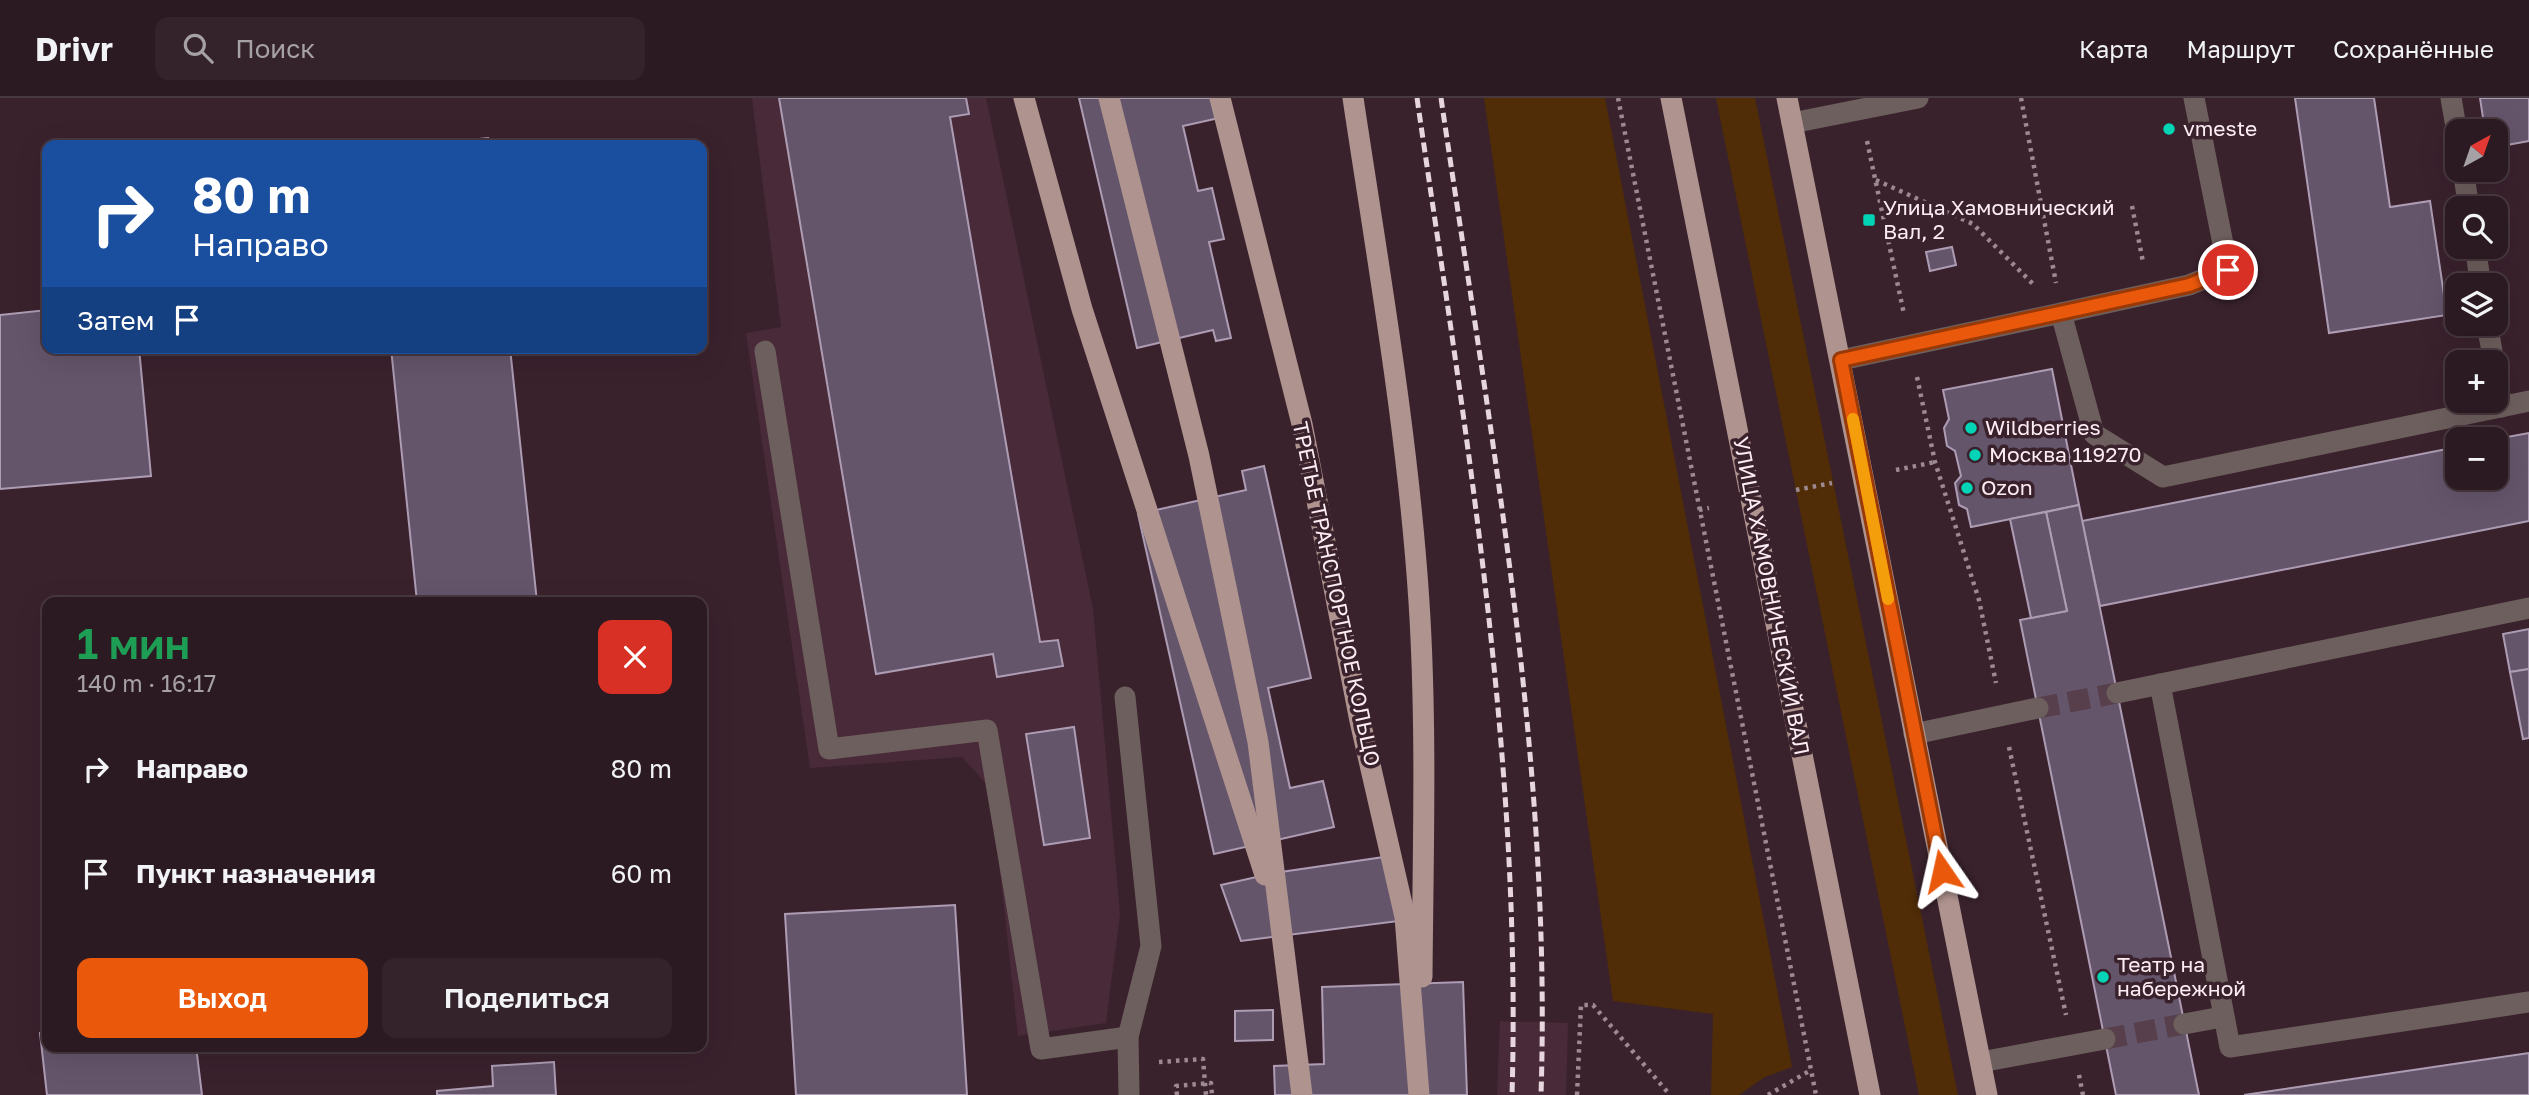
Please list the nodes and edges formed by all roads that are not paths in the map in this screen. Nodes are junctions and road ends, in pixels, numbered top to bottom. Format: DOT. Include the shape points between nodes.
graph roads {
  1 [pos="1024,98"];
  2 [pos="1109,98"];
  3 [pos="1220,98"];
  4 [pos="1353,98"];
  5 [pos="1671,98"];
  6 [pos="1787,98"];
  7 [pos="1917,98"];
  8 [pos="2194,98"];
  9 [pos="2451,98"];
  10 [pos="2455,119"];
  11 [pos="1792,123"];
  12 [pos="2062,313"];
  13 [pos="765,351"];
  14 [pos="1841,360"];
  15 [pos="2529,401"];
  16 [pos="2508,406"];
  17 [pos="2473,413"];
  18 [pos="2529,608"];
  19 [pos="2160,684"];
  20 [pos="2117,693"];
  21 [pos="1125,696"];
  22 [pos="2038,708"];
  23 [pos="1914,734"];
  24 [pos="1282,926"];
  25 [pos="2529,1002"];
  26 [pos="2222,1017"];
  27 [pos="2184,1024"];
  28 [pos="1128,1037"];
  29 [pos="2105,1039"];
  30 [pos="1981,1062"];
  31 [pos="1129,1095"];
  32 [pos="1302,1095"];
  33 [pos="1420,1095"];
  34 [pos="1870,1095"];
  35 [pos="1987,1095"];
  1 -- 24 [label="main road" via="1082,309"];
  2 -- 24 [label="main road" via="1199,456 1258,742"];
  3 -- 33 [label="main road, ТРЕТЬЕ ТРАНСПОРТНОЕ КОЛЬЦО" via="1301,424 1360,721 1405,917"];
  4 -- 33 [label="main road" via="1397,398 1419,599 1423,682"];
  5 -- 34 [label="main road, УЛИЦА ХАМОВНИЧЕСКИЙ ВАЛ"];
  6 -- 11 [label="main road"];
  7 -- 11 [label="lane"];
  8 -- 12 [label="lane" via="2228,270 2189,285"];
  9 -- 10 [label="lane"];
  11 -- 14 [label="main road"];
  12 -- 14 [label="lane"];
  12 -- 17 [label="lane" via="2094,434 2163,477"];
  13 -- 28 [label="lane" via="829,749 987,730 1041,1049"];
  14 -- 23 [label="main road"];
  15 -- 16 [label="lane"];
  18 -- 19 [label="lane"];
  19 -- 20 [label="lane"];
  19 -- 26 [label="lane"];
  21 -- 28 [label="lane" via="1151,946"];
  22 -- 23 [label="lane"];
  23 -- 30 [label="main road"];
  24 -- 32 [label="main road"];
  25 -- 26 [label="lane" via="2230,1047"];
  26 -- 27 [label="lane"];
  28 -- 31 [label="lane"];
  29 -- 30 [label="lane"];
  30 -- 35 [label="main road"];
}
